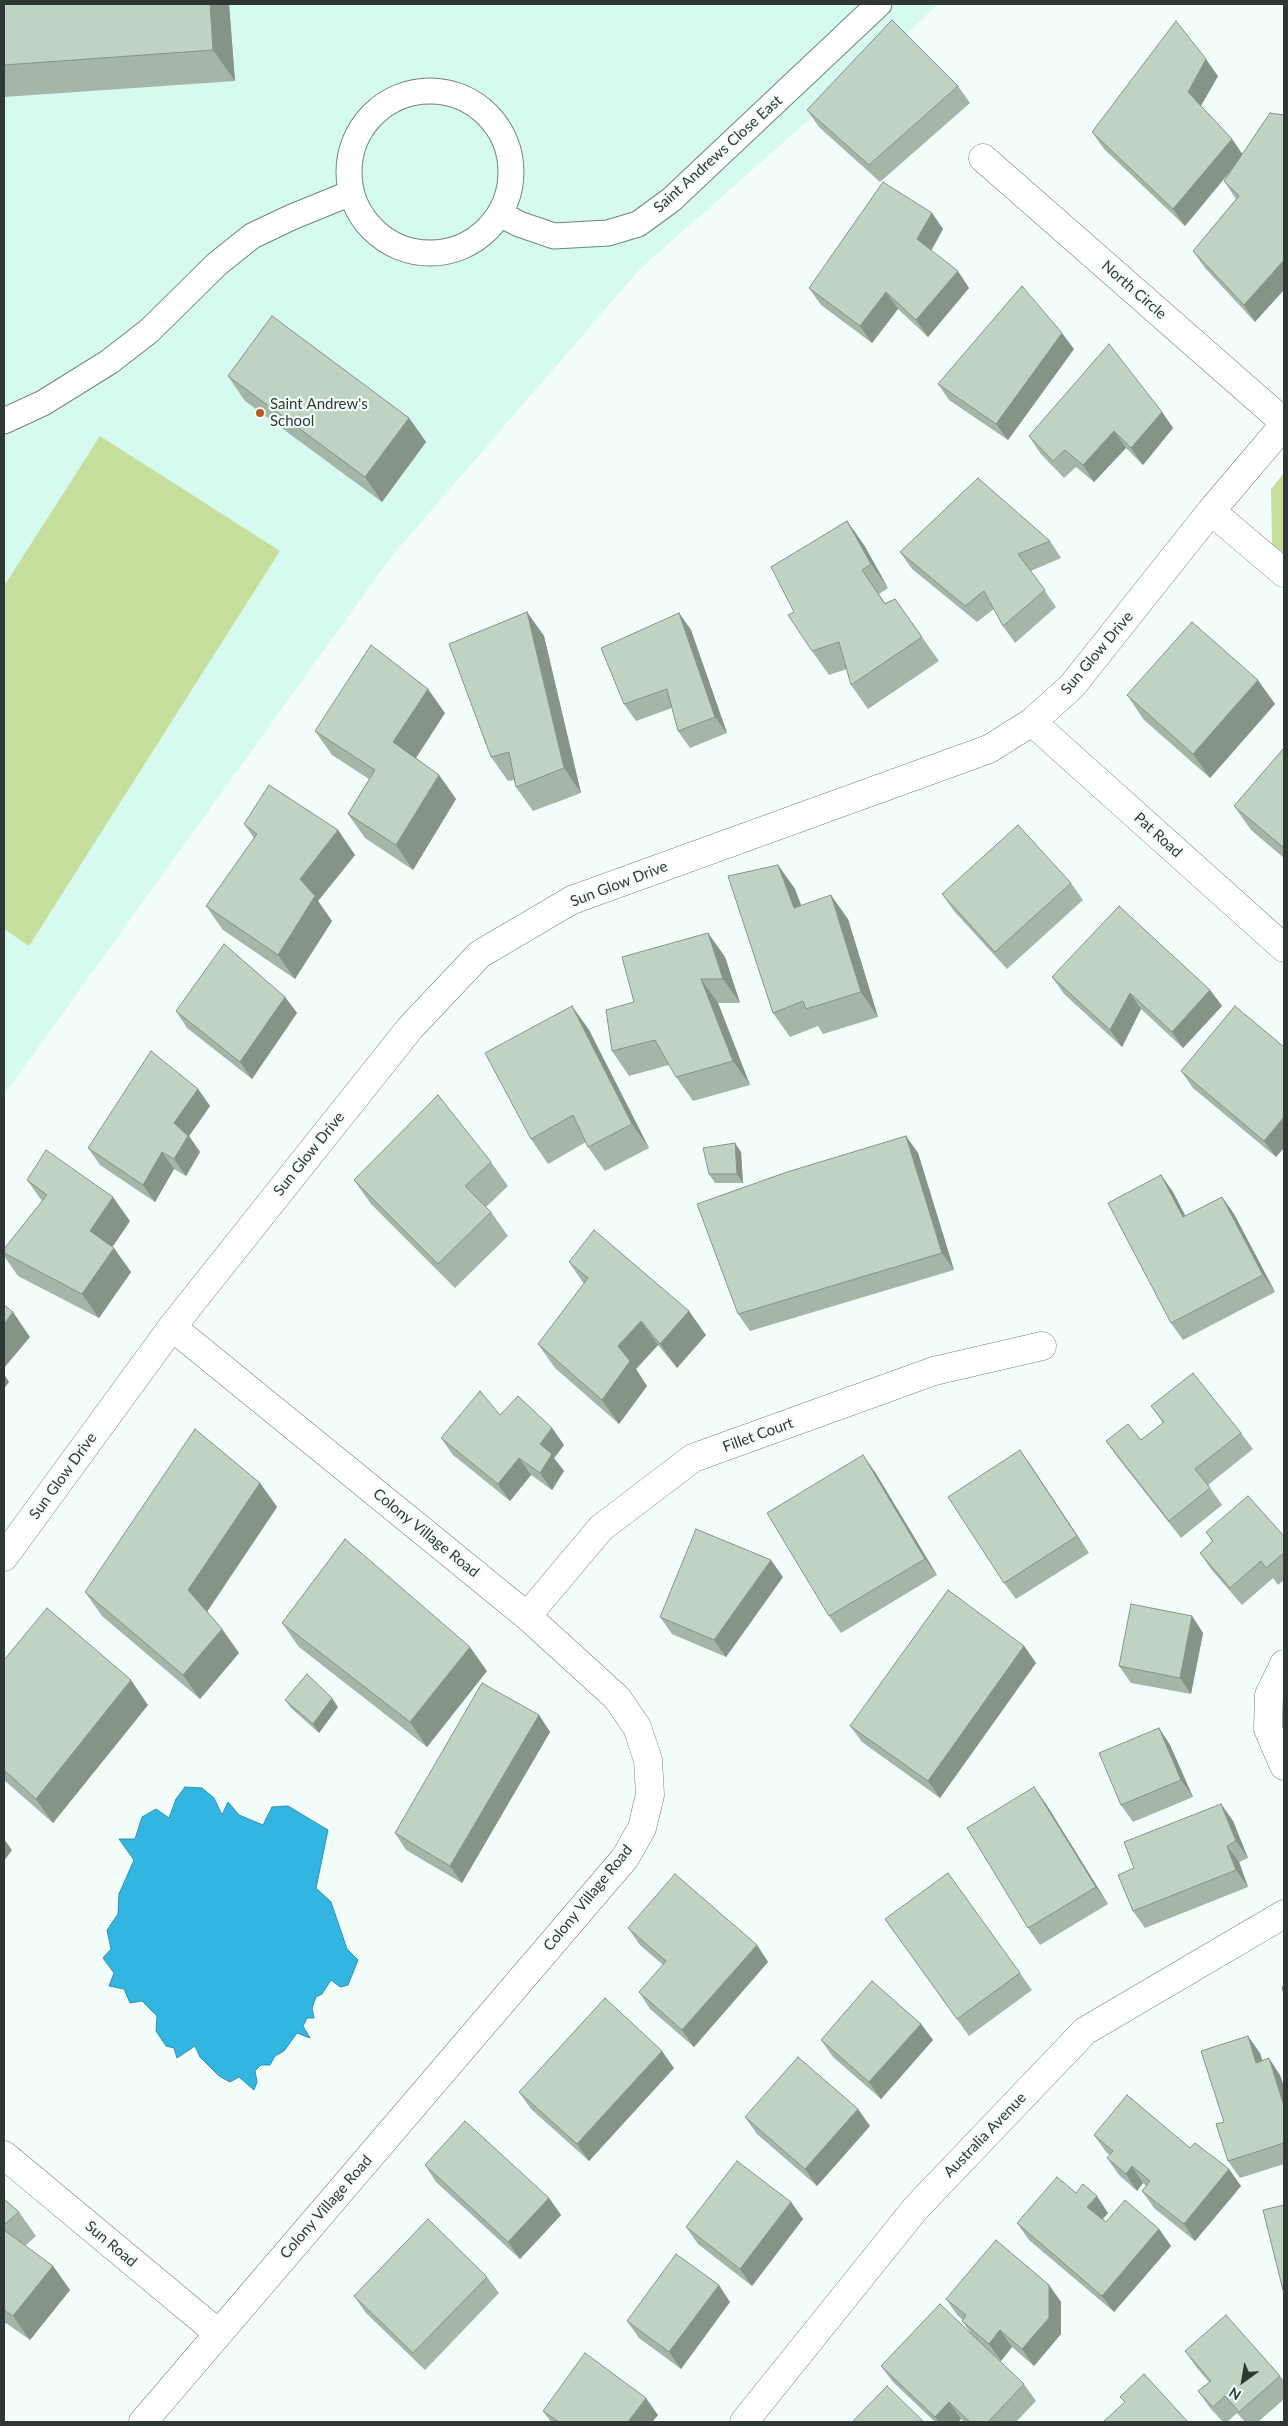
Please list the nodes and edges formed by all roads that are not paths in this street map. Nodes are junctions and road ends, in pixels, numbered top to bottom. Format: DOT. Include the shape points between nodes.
graph roads {
  1 [pos="879,4"];
  2 [pos="983,158"];
  3 [pos="350,193"];
  4 [pos="500,214"];
  5 [pos="4,421"];
  6 [pos="1284,423"];
  7 [pos="1211,511"];
  8 [pos="1284,573"];
  9 [pos="1032,722"];
  10 [pos="1284,948"];
  11 [pos="172,1327"];
  12 [pos="1042,1346"];
  13 [pos="4,1557"];
  14 [pos="527,1616"];
  15 [pos="1284,1664"];
  16 [pos="1284,1766"];
  17 [pos="1284,1914"];
  18 [pos="4,2155"];
  19 [pos="218,2334"];
  20 [pos="143,2422"];
  21 [pos="744,2422"];
  1 -- 4 [label="lane, Saint Andrews Close East" via="671,200 638,224 608,233 554,236"];
  2 -- 6 [label="street, North Circle"];
  3 -- 4 [label="lane" via="362,217 378,235 402,247 426,253 451,250 476,240"];
  3 -- 4 [label="lane" via="348,168 354,143 366,121 386,104 409,94 435,91 460,96 482,110 499,128 510,152 512,177 508,202"];
  3 -- 5 [label="lane" via="252,236 217,264 149,331 109,362 43,403"];
  6 -- 7 [label="street, Sun Glow Drive"];
  7 -- 8 [label="street"];
  7 -- 9 [label="street, Sun Glow Drive" via="1072,686"];
  9 -- 10 [label="street, Pat Road"];
  9 -- 11 [label="street, Sun Glow Drive" via="989,749 572,900 480,954 410,1028"];
  11 -- 13 [label="street, Sun Glow Drive"];
  11 -- 14 [label="street, Colony Village Road"];
  12 -- 14 [label="street, Fillet Court" via="934,1371 693,1458 602,1528"];
  14 -- 19 [label="street, Colony Village Road" via="617,1698 637,1727 648,1760 650,1795 642,1828 625,1858"];
  15 -- 16 [label="street" via="1269,1695 1268,1729"];
  17 -- 21 [label="street, Australia Avenue" via="1085,2031 914,2209"];
  18 -- 19 [label="street, Sun Road"];
  19 -- 20 [label="street, Colony Village Road"];
}
